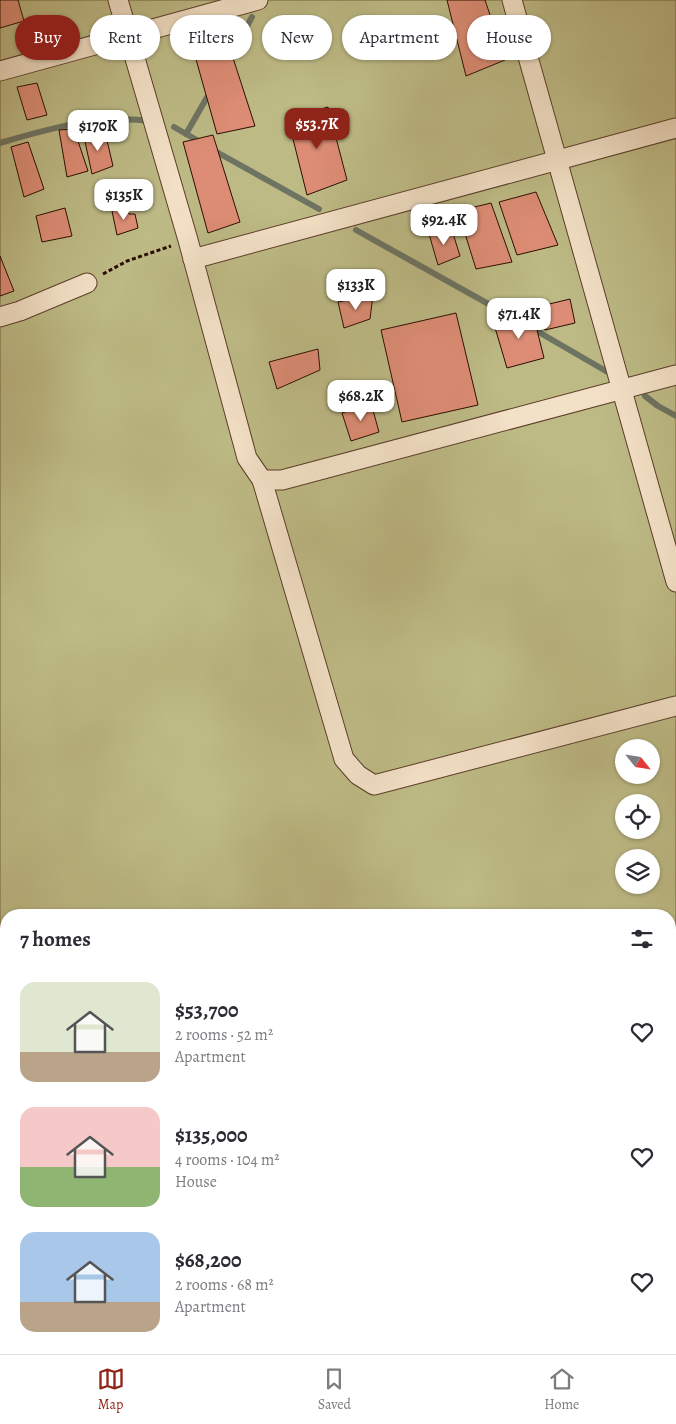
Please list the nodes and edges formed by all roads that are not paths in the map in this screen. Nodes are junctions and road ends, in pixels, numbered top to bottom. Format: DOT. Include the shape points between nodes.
graph roads {
  1 [pos="118,0"];
  2 [pos="258,0"];
  3 [pos="512,0"];
  4 [pos="122,15"];
  5 [pos="160,27"];
  6 [pos="90,46"];
  7 [pos="135,60"];
  8 [pos="0,71"];
  9 [pos="676,128"];
  10 [pos="558,160"];
  11 [pos="193,259"];
  12 [pos="87,283"];
  13 [pos="0,317"];
  14 [pos="676,375"];
  15 [pos="622,388"];
  16 [pos="262,480"];
  17 [pos="676,582"];
  18 [pos="676,706"];
  1 -- 4 [label="street"];
  2 -- 5 [label="street"];
  3 -- 10 [label="street"];
  6 -- 8 [label="street"];
  7 -- 11 [label="street"];
  9 -- 10 [label="street"];
  10 -- 11 [label="street"];
  10 -- 15 [label="street"];
  11 -- 16 [label="street" via="247,458"];
  12 -- 13 [label="street"];
  14 -- 15 [label="street"];
  15 -- 16 [label="street" via="282,480"];
  15 -- 17 [label="street"];
  16 -- 18 [label="street" via="344,758 358,775 374,784"];
}
